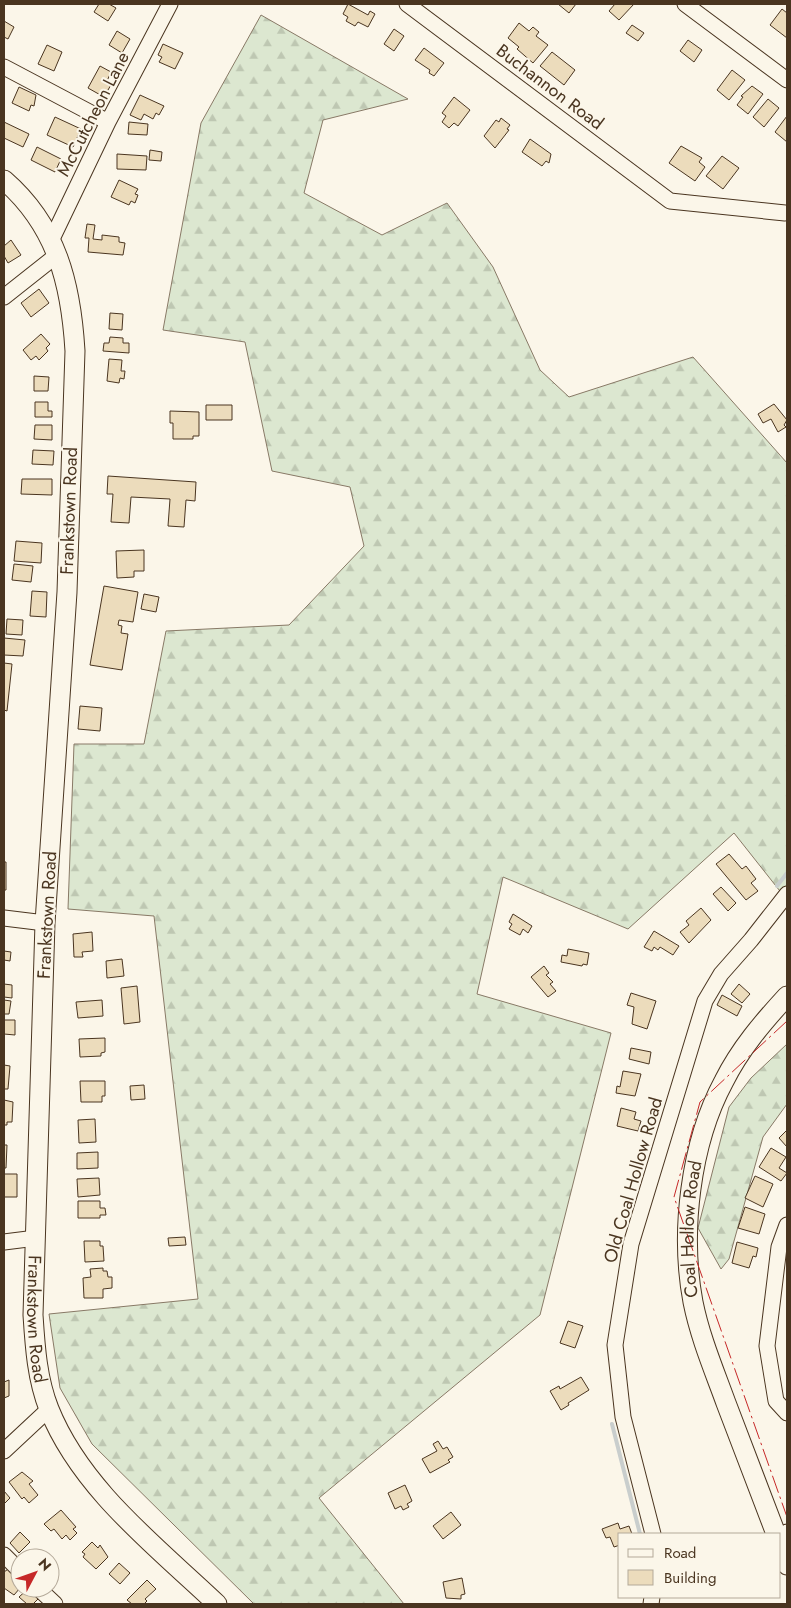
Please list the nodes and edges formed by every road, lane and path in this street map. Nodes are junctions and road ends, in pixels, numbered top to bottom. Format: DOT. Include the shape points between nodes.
graph roads {
  1 [pos="170,4"];
  2 [pos="407,4"];
  3 [pos="685,4"];
  4 [pos="4,67"];
  5 [pos="787,80"];
  6 [pos="108,122"];
  7 [pos="4,180"];
  8 [pos="787,212"];
  9 [pos="54,248"];
  10 [pos="4,297"];
  11 [pos="787,894"];
  12 [pos="4,918"];
  13 [pos="45,923"];
  14 [pos="787,996"];
  15 [pos="787,1226"];
  16 [pos="36,1238"];
  17 [pos="4,1242"];
  18 [pos="49,1409"];
  19 [pos="787,1413"];
  20 [pos="4,1451"];
  21 [pos="653,1533"];
  22 [pos="776,1533"];
  23 [pos="781,1547"];
  24 [pos="787,1565"];
  25 [pos="217,1604"];
  1 -- 6 [label="street, McCutcheon Lane"];
  2 -- 8 [label="street, Buchannon Road" via="670,201"];
  3 -- 5 [label="street"];
  4 -- 6 [label="street"];
  6 -- 9 [label="street, McCutcheon Lane"];
  7 -- 9 [label="main road, Frankstown Road" via="28,205"];
  9 -- 10 [label="street"];
  9 -- 13 [label="main road, Frankstown Road" via="67,284 75,351 67,592"];
  11 -- 21 [label="street, Old Coal Hollow Road" via="720,974 705,1001 631,1244 615,1345 623,1417"];
  12 -- 13 [label="street"];
  13 -- 16 [label="main road, Frankstown Road"];
  14 -- 22 [label="main road, Coal Hollow Road" via="740,1052 719,1090 697,1158 686,1232 693,1304 703,1339"];
  15 -- 19 [label="street" via="779,1247 767,1346 776,1401"];
  16 -- 17 [label="street"];
  16 -- 18 [label="main road, Frankstown Road" via="33,1315 36,1359"];
  18 -- 20 [label="street"];
  18 -- 25 [label="main road, Frankstown Road" via="64,1441 105,1496"];
  23 -- 24 [label="main road"];
}
